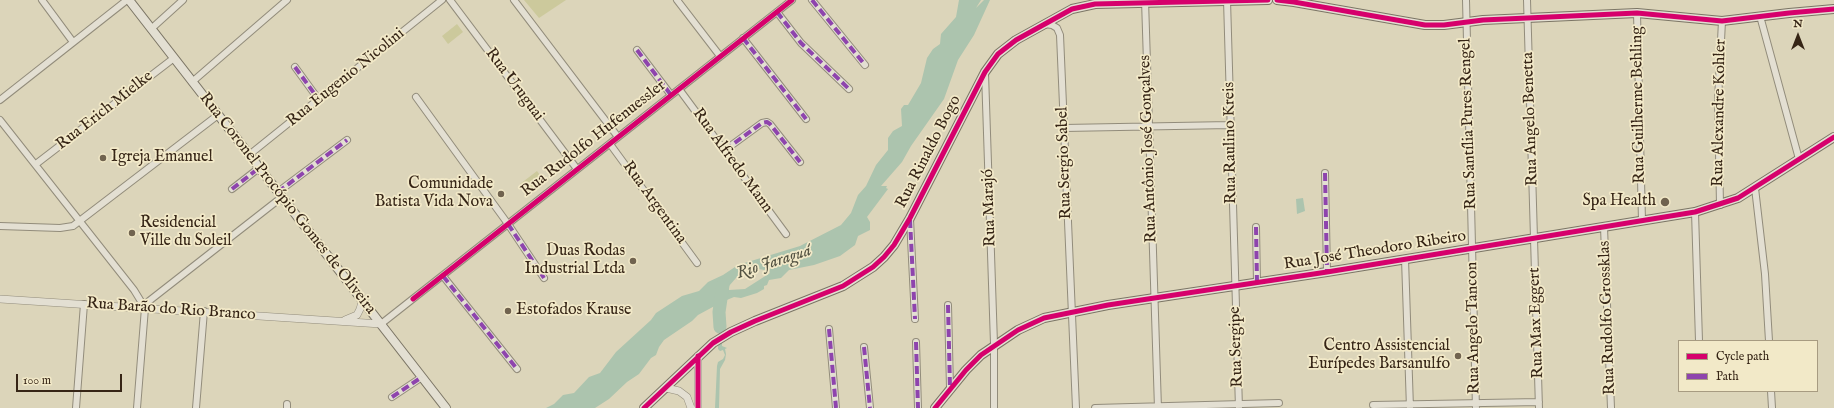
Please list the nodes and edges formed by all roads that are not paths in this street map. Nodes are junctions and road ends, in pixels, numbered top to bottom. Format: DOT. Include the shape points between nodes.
graph roads {
  1 [pos="42,0"];
  2 [pos="128,0"];
  3 [pos="182,0"];
  4 [pos="287,0"];
  5 [pos="442,0"];
  6 [pos="450,0"];
  7 [pos="514,0"];
  8 [pos="677,0"];
  9 [pos="792,0"];
  10 [pos="812,0"];
  11 [pos="1228,0"];
  12 [pos="1268,0"];
  13 [pos="1277,0"];
  14 [pos="1466,0"];
  15 [pos="1527,0"];
  16 [pos="1145,1"];
  17 [pos="1834,10"];
  18 [pos="777,12"];
  19 [pos="1637,13"];
  20 [pos="1760,16"];
  21 [pos="1527,18"];
  22 [pos="1722,21"];
  23 [pos="1466,22"];
  24 [pos="1044,24"];
  25 [pos="151,29"];
  26 [pos="743,38"];
  27 [pos="73,42"];
  28 [pos="637,50"];
  29 [pos="720,56"];
  30 [pos="174,58"];
  31 [pos="865,66"];
  32 [pos="295,67"];
  33 [pos="985,72"];
  34 [pos="192,82"];
  35 [pos="679,89"];
  36 [pos="849,89"];
  37 [pos="671,95"];
  38 [pos="416,97"];
  39 [pos="0,100"];
  40 [pos="319,100"];
  41 [pos="218,115"];
  42 [pos="806,119"];
  43 [pos="0,120"];
  44 [pos="1230,125"];
  45 [pos="1148,127"];
  46 [pos="1064,128"];
  47 [pos="618,137"];
  48 [pos="1834,137"];
  49 [pos="347,140"];
  50 [pos="610,144"];
  51 [pos="725,150"];
  52 [pos="249,155"];
  53 [pos="1799,159"];
  54 [pos="800,162"];
  55 [pos="36,164"];
  56 [pos="259,168"];
  57 [pos="577,169"];
  58 [pos="1325,172"];
  59 [pos="1755,188"];
  60 [pos="232,189"];
  61 [pos="280,195"];
  62 [pos="1720,205"];
  63 [pos="1695,212"];
  64 [pos="910,218"];
  65 [pos="1642,221"];
  66 [pos="80,222"];
  67 [pos="508,224"];
  68 [pos="0,226"];
  69 [pos="1256,227"];
  70 [pos="1604,227"];
  71 [pos="786,234"];
  72 [pos="1535,239"];
  73 [pos="1472,248"];
  74 [pos="1405,259"];
  75 [pos="697,263"];
  76 [pos="1327,272"];
  77 [pos="443,276"];
  78 [pos="544,278"];
  79 [pos="1257,283"];
  80 [pos="1235,285"];
  81 [pos="1154,297"];
  82 [pos="0,299"];
  83 [pos="362,302"];
  84 [pos="84,304"];
  85 [pos="948,304"];
  86 [pos="145,308"];
  87 [pos="204,311"];
  88 [pos="1071,312"];
  89 [pos="915,320"];
  90 [pos="341,321"];
  91 [pos="381,324"];
  92 [pos="829,329"];
  93 [pos="1699,340"];
  94 [pos="1769,340"];
  95 [pos="916,342"];
  96 [pos="994,344"];
  97 [pos="864,347"];
  98 [pos="698,356"];
  99 [pos="517,369"];
  100 [pos="422,377"];
  101 [pos="666,388"];
  102 [pos="950,388"];
  103 [pos="1771,392"];
  104 [pos="392,397"];
  105 [pos="1279,403"];
  106 [pos="1373,405"];
  107 [pos="1539,405"];
  108 [pos="1239,406"];
  109 [pos="1410,406"];
  110 [pos="1476,406"];
  111 [pos="1158,407"];
  112 [pos="76,408"];
  113 [pos="137,408"];
  114 [pos="196,408"];
  115 [pos="446,408"];
  116 [pos="644,408"];
  117 [pos="691,408"];
  118 [pos="698,408"];
  119 [pos="836,408"];
  120 [pos="870,408"];
  121 [pos="918,408"];
  122 [pos="935,408"];
  123 [pos="994,408"];
  124 [pos="1076,408"];
  125 [pos="1094,408"];
  126 [pos="1611,408"];
  127 [pos="1772,408"];
  1 -- 27 [label="street"];
  2 -- 25 [label="main road, Rua Coronel Procópio Gomes de Oliveira"];
  2 -- 27 [label="street"];
  3 -- 25 [label="street"];
  4 -- 34 [label="street"];
  5 -- 40 [label="street, Rua Eugenio Nicolini"];
  6 -- 57 [label="street, Rua Uruguai"];
  7 -- 47 [label="street"];
  8 -- 29 [label="street"];
  9 -- 18 [label="street, Rua Rudolfo Hufenuessler"];
  10 -- 31 [label="street"];
  11 -- 12 [label="main road, Rua Rinaldo Bogo"];
  11 -- 16 [label="main road, Rua Rinaldo Bogo"];
  11 -- 44 [label="street, Rua Raulino Kreis"];
  13 -- 23 [label="main road" via="1416,24 1444,25"];
  14 -- 23 [label="street, Rua Santília Pures Rengel"];
  15 -- 21 [label="street, Rua Angelo Benetta"];
  16 -- 24 [label="main road, Rua Rinaldo Bogo" via="1082,6"];
  16 -- 45 [label="street, Rua Antônio José Gonçalves"];
  17 -- 20 [label="main road"];
  18 -- 26 [label="street, Rua Rudolfo Hufenuessler"];
  18 -- 36 [label="street" via="801,43"];
  19 -- 21 [label="main road"];
  19 -- 22 [label="main road"];
  19 -- 65 [label="street, Rua Guilherme Behling"];
  20 -- 22 [label="main road"];
  20 -- 53 [label="street"];
  21 -- 23 [label="main road"];
  21 -- 72 [label="street, Rua Angelo Benetta"];
  22 -- 62 [label="street, Rua Alexandre Kohler" via="1718,100"];
  23 -- 73 [label="street, Rua Santília Pures Rengel"];
  24 -- 33 [label="main road, Rua Rinaldo Bogo" via="998,54"];
  24 -- 46 [label="street, Rua Sergio Sabel" via="1052,25 1060,35"];
  25 -- 30 [label="main road, Rua Coronel Procópio Gomes de Oliveira"];
  26 -- 29 [label="street, Rua Rudolfo Hufenuessler"];
  26 -- 42 [label="street"];
  27 -- 39 [label="street"];
  28 -- 37 [label="street"];
  29 -- 35 [label="street, Rua Rudolfo Hufenuessler"];
  30 -- 34 [label="main road, Rua Coronel Procópio Gomes de Oliveira"];
  30 -- 55 [label="street, Rua Erich Mielke"];
  32 -- 40 [label="street"];
  33 -- 64 [label="main road, Rua Rinaldo Bogo"];
  33 -- 96 [label="street, Rua Marajó"];
  34 -- 41 [label="main road, Rua Coronel Procópio Gomes de Oliveira"];
  35 -- 37 [label="street, Rua Rudolfo Hufenuessler"];
  35 -- 51 [label="street, Rua Alfredo Mann"];
  37 -- 47 [label="street, Rua Rudolfo Hufenuessler"];
  38 -- 67 [label="street"];
  40 -- 52 [label="street, Rua Eugenio Nicolini"];
  41 -- 52 [label="main road, Rua Coronel Procópio Gomes de Oliveira"];
  41 -- 66 [label="street"];
  43 -- 55 [label="street"];
  44 -- 45 [label="street"];
  44 -- 80 [label="street, Rua Raulino Kreis"];
  45 -- 46 [label="street"];
  45 -- 81 [label="street, Rua Antônio José Gonçalves"];
  46 -- 88 [label="street, Rua Sergio Sabel"];
  47 -- 50 [label="street, Rua Rudolfo Hufenuessler"];
  48 -- 53 [label="main road, Rua José Theodoro Ribeiro"];
  49 -- 61 [label="street"];
  50 -- 57 [label="street, Rua Rudolfo Hufenuessler"];
  50 -- 75 [label="street, Rua Argentina"];
  51 -- 54 [label="street" via="767,122"];
  51 -- 71 [label="street, Rua Alfredo Mann"];
  52 -- 56 [label="main road, Rua Coronel Procópio Gomes de Oliveira"];
  53 -- 59 [label="main road, Rua José Theodoro Ribeiro"];
  55 -- 66 [label="street"];
  56 -- 60 [label="street"];
  56 -- 61 [label="main road, Rua Coronel Procópio Gomes de Oliveira"];
  57 -- 67 [label="street, Rua Rudolfo Hufenuessler"];
  58 -- 76 [label="street"];
  59 -- 62 [label="main road, Rua José Theodoro Ribeiro"];
  59 -- 94 [label="street" via="1765,274"];
  61 -- 83 [label="main road, Rua Coronel Procópio Gomes de Oliveira"];
  61 -- 86 [label="street" via="155,296"];
  62 -- 63 [label="main road, Rua José Theodoro Ribeiro"];
  63 -- 65 [label="main road, Rua José Theodoro Ribeiro"];
  63 -- 93 [label="street"];
  64 -- 89 [label="street"];
  64 -- 98 [label="main road, Rua Rinaldo Bogo" via="884,257 860,276 837,289 731,332"];
  65 -- 70 [label="main road, Rua José Theodoro Ribeiro"];
  66 -- 68 [label="street" via="60,228"];
  66 -- 86 [label="street" via="134,290"];
  67 -- 77 [label="street, Rua Rudolfo Hufenuessler"];
  67 -- 78 [label="street"];
  69 -- 79 [label="street"];
  70 -- 72 [label="main road, Rua José Theodoro Ribeiro"];
  70 -- 126 [label="street, Rua Rudolfo Grossklas"];
  72 -- 73 [label="main road, Rua José Theodoro Ribeiro"];
  72 -- 107 [label="street, Rua Max Eggert"];
  73 -- 74 [label="main road, Rua José Theodoro Ribeiro"];
  73 -- 110 [label="street, Rua Angelo Tancon"];
  74 -- 76 [label="main road, Rua José Theodoro Ribeiro"];
  74 -- 109 [label="street"];
  76 -- 79 [label="main road, Rua José Theodoro Ribeiro"];
  77 -- 91 [label="street, Rua Rudolfo Hufenuessler"];
  77 -- 99 [label="street"];
  79 -- 80 [label="main road, Rua José Theodoro Ribeiro"];
  80 -- 81 [label="main road, Rua José Theodoro Ribeiro"];
  80 -- 108 [label="street, Rua Sergipe"];
  81 -- 88 [label="main road, Rua José Theodoro Ribeiro"];
  81 -- 111 [label="street, Rua Antônio José Gonçalves"];
  82 -- 84 [label="street, Rua Barão do Rio Branco"];
  83 -- 90 [label="street" via="356,315"];
  83 -- 91 [label="main road, Rua Coronel Procópio Gomes de Oliveira"];
  84 -- 86 [label="street, Rua Barão do Rio Branco"];
  84 -- 112 [label="street"];
  85 -- 102 [label="street"];
  86 -- 87 [label="street, Rua Barão do Rio Branco"];
  86 -- 113 [label="street"];
  87 -- 90 [label="street, Rua Barão do Rio Branco"];
  87 -- 114 [label="street"];
  88 -- 96 [label="main road, Rua José Theodoro Ribeiro" via="1044,318"];
  88 -- 124 [label="street, Rua Sergio Sabel"];
  90 -- 91 [label="street, Rua Barão do Rio Branco"];
  91 -- 100 [label="main road, Rua Coronel Procópio Gomes de Oliveira"];
  92 -- 119 [label="street"];
  95 -- 121 [label="street"];
  96 -- 102 [label="main road, Rua José Theodoro Ribeiro"];
  96 -- 123 [label="street, Rua Marajó"];
  97 -- 120 [label="street"];
  98 -- 101 [label="main road, Rua Rinaldo Bogo"];
  98 -- 118 [label="street"];
  100 -- 104 [label="street"];
  100 -- 115 [label="main road, Rua Coronel Procópio Gomes de Oliveira"];
  101 -- 116 [label="main road, Rua Rinaldo Bogo"];
  101 -- 117 [label="street" via="676,390 687,397"];
  102 -- 122 [label="main road, Rua José Theodoro Ribeiro"];
  103 -- 127 [label="street"];
  105 -- 108 [label="street"];
  106 -- 109 [label="street"];
  107 -- 110 [label="street"];
  108 -- 111 [label="street"];
  109 -- 110 [label="street"];
  111 -- 125 [label="street"];
}
